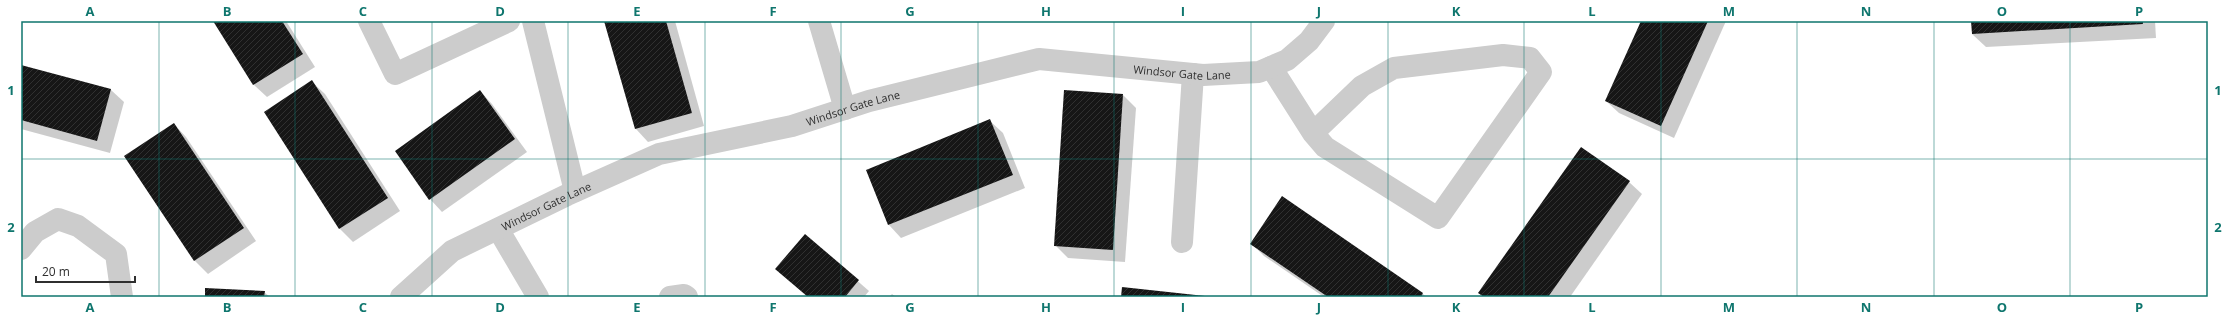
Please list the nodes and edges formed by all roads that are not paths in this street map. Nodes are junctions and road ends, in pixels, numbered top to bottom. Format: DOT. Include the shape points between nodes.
graph roads {
  1 [pos="369,21"];
  2 [pos="509,21"];
  3 [pos="533,21"];
  4 [pos="819,21"];
  5 [pos="1324,21"];
  6 [pos="1271,67"];
  7 [pos="1193,74"];
  8 [pos="845,109"];
  9 [pos="1313,133"];
  10 [pos="575,191"];
  11 [pos="498,229"];
  12 [pos="1182,242"];
  13 [pos="21,249"];
  14 [pos="122,297"];
  15 [pos="401,297"];
  16 [pos="538,297"];
  17 [pos="670,297"];
  18 [pos="687,297"];
  1 -- 2 [label="street" via="395,74"];
  3 -- 10 [label="street"];
  4 -- 8 [label="street"];
  5 -- 6 [label="street, Windsor Gate Lane" via="1309,41 1287,60"];
  6 -- 7 [label="street, Windsor Gate Lane" via="1259,72"];
  6 -- 9 [label="street"];
  7 -- 8 [label="street, Windsor Gate Lane" via="1040,59"];
  7 -- 12 [label="street"];
  8 -- 10 [label="street, Windsor Gate Lane" via="792,126 659,154"];
  9 -- 9 [label="street" via="1325,147 1438,218 1541,72 1530,58 1503,55 1394,68 1362,86"];
  10 -- 11 [label="street, Windsor Gate Lane"];
  11 -- 15 [label="street, Windsor Gate Lane" via="452,251"];
  11 -- 16 [label="street"];
  13 -- 14 [label="street" via="35,232 58,219 78,226 116,254"];
  17 -- 18 [label="street"];
}
